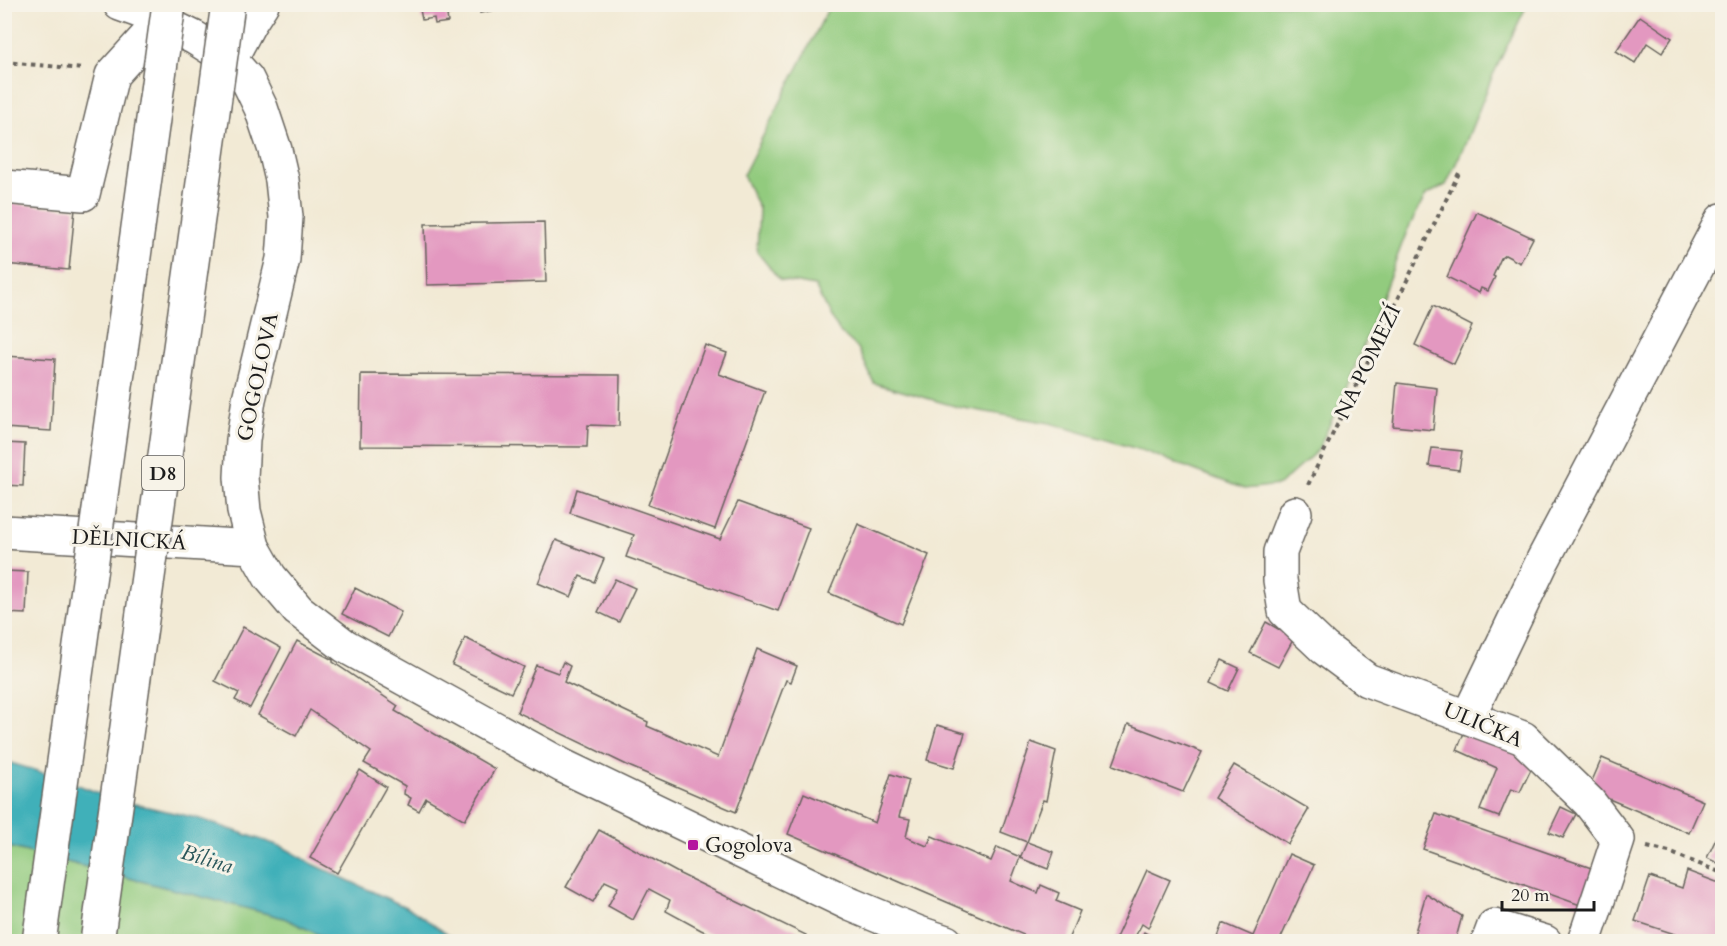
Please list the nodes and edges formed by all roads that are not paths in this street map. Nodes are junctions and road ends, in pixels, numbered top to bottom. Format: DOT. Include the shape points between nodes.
graph roads {
  1 [pos="120,4"];
  2 [pos="228,4"];
  3 [pos="262,4"];
  4 [pos="161,10"];
  5 [pos="230,60"];
  6 [pos="4,186"];
  7 [pos="1722,220"];
  8 [pos="1295,513"];
  9 [pos="4,532"];
  10 [pos="253,547"];
  11 [pos="1468,717"];
  12 [pos="927,939"];
  13 [pos="39,942"];
  14 [pos="97,942"];
  15 [pos="1488,942"];
  16 [pos="1545,942"];
  17 [pos="1584,942"];
  1 -- 4 [label="main road, GOGOLOVA"];
  2 -- 14 [label="main road, D8, bridge"];
  3 -- 5 [label="main road"];
  4 -- 5 [label="main road, GOGOLOVA"];
  4 -- 6 [label="main road" via="112,75 83,194"];
  4 -- 13 [label="main road, bridge" via="153,123"];
  5 -- 10 [label="main road, GOGOLOVA" via="246,79 264,118 282,180 285,217 283,259 243,440 244,511"];
  7 -- 11 [label="main road" via="1543,560"];
  8 -- 11 [label="main road, ULIČKA" via="1280,552 1285,611 1324,648 1367,680"];
  9 -- 10 [label="main road, DĚLNICKÁ"];
  10 -- 12 [label="main road, GOGOLOVA" via="270,577 298,610 345,646 563,766"];
  11 -- 17 [label="main road, ULIČKA" via="1523,738 1589,802 1618,840"];
  15 -- 16 [label="main road" via="1494,926"];
}
